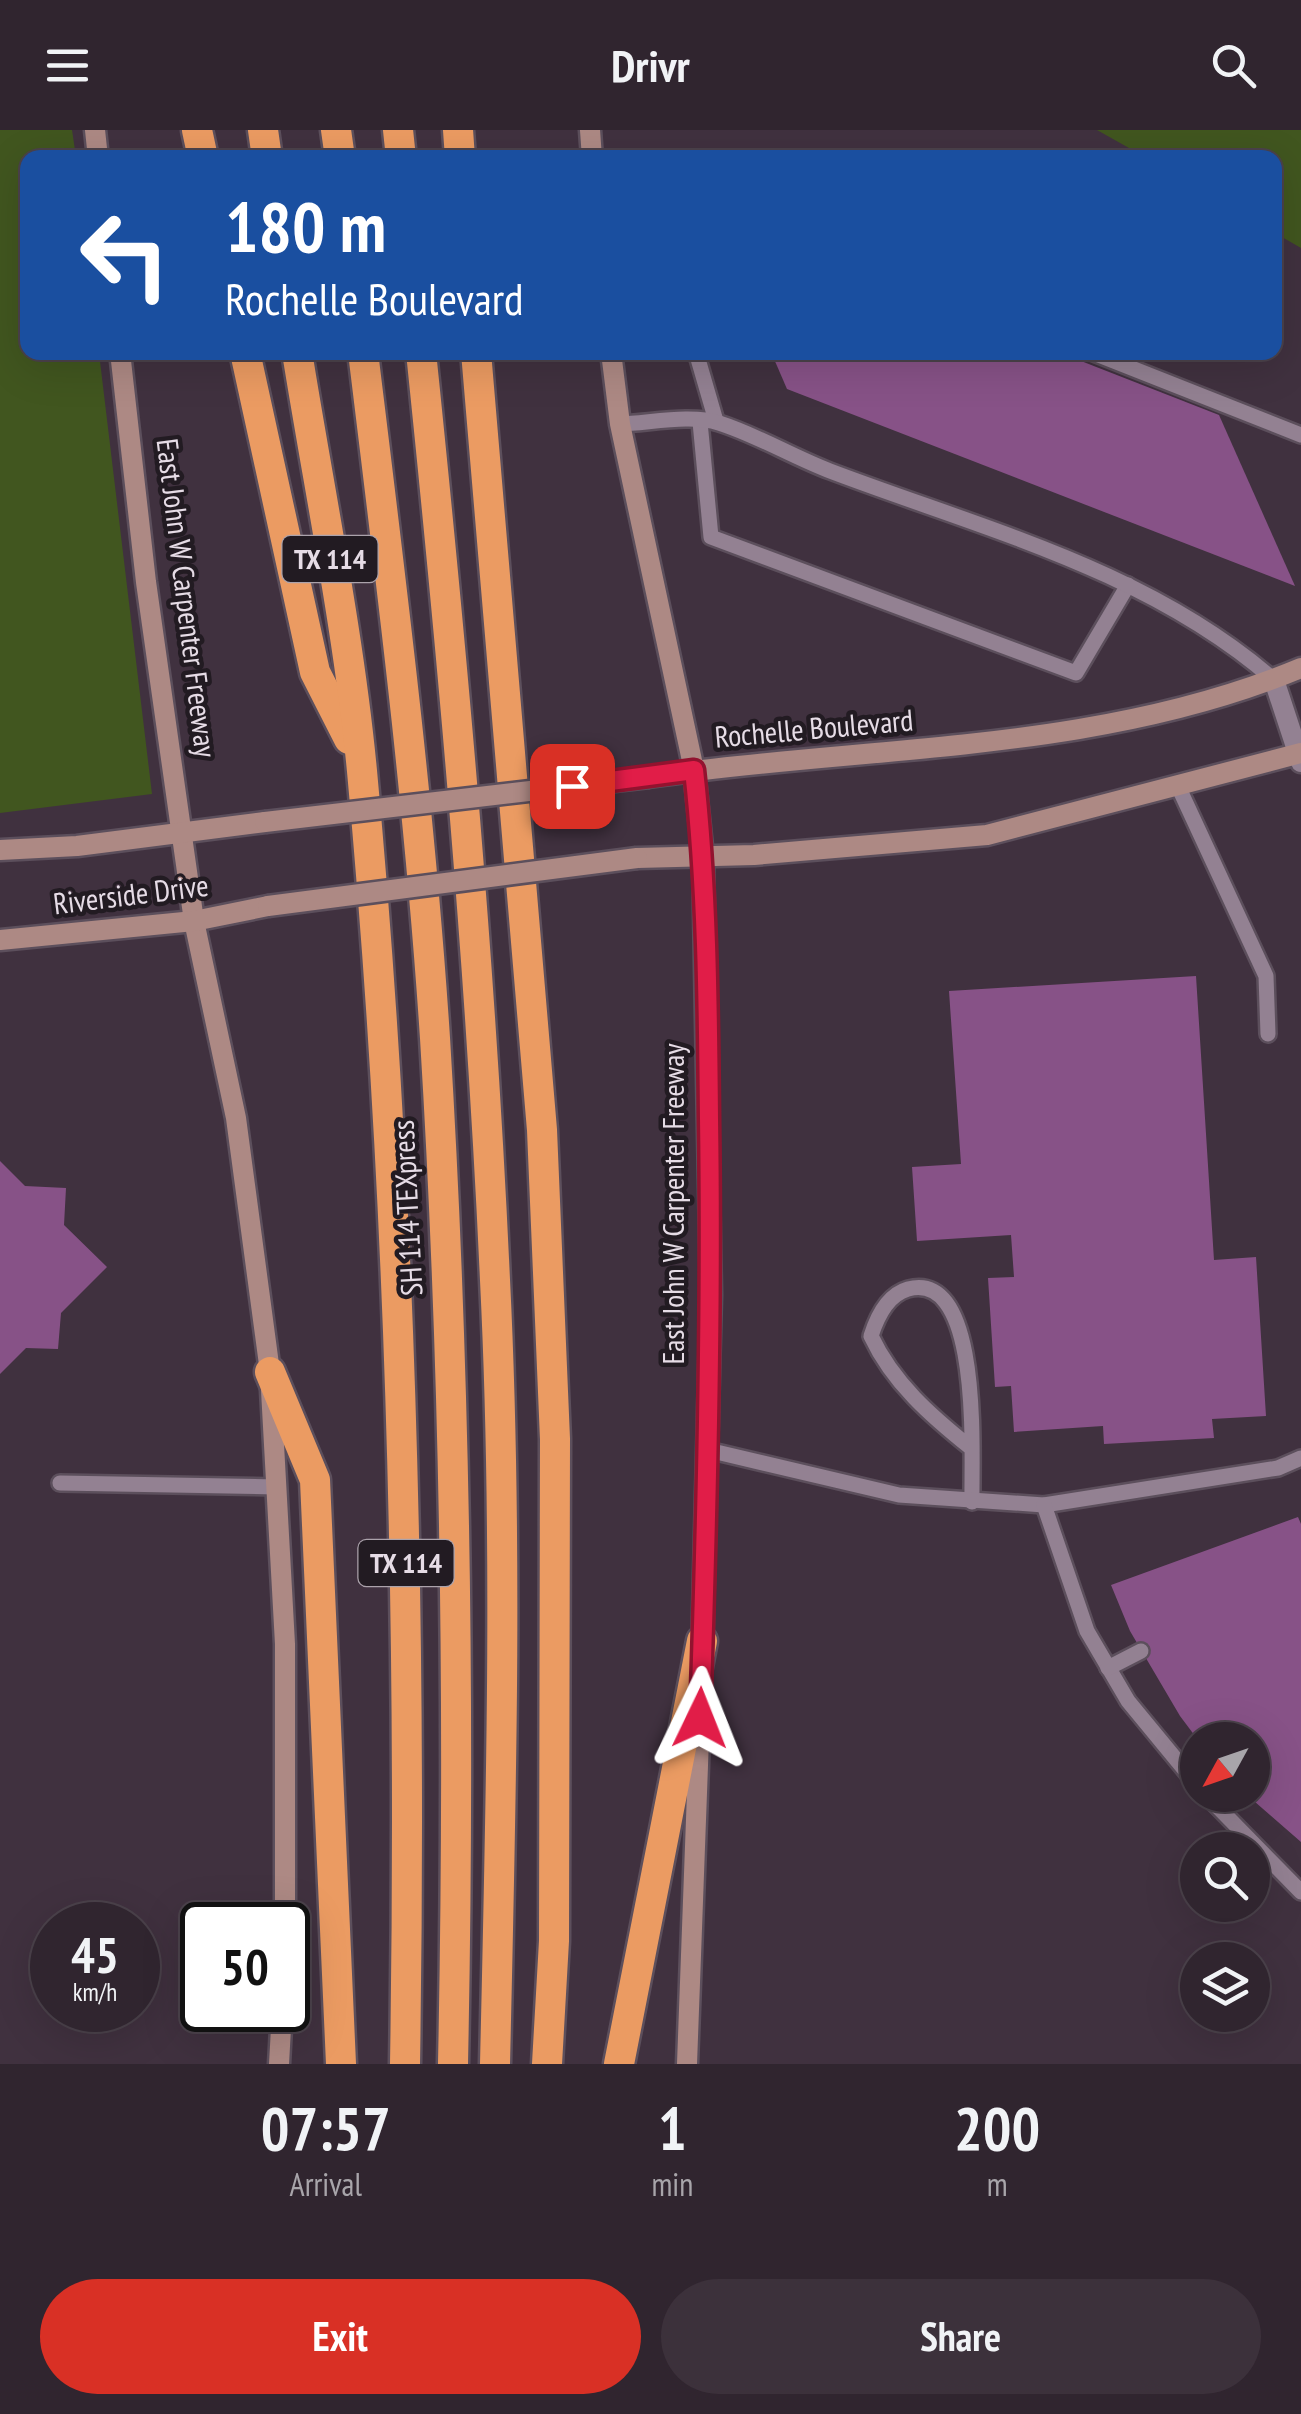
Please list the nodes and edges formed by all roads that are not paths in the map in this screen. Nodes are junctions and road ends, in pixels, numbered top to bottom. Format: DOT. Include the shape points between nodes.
graph roads {
  1 [pos="121,360"];
  2 [pos="248,360"];
  3 [pos="299,360"];
  4 [pos="364,360"];
  5 [pos="422,360"];
  6 [pos="477,360"];
  7 [pos="612,360"];
  8 [pos="697,360"];
  9 [pos="1112,360"];
  10 [pos="708,421"];
  11 [pos="620,424"];
  12 [pos="1301,435"];
  13 [pos="1128,585"];
  14 [pos="1301,668"];
  15 [pos="1274,680"];
  16 [pos="1300,756"];
  17 [pos="362,766"];
  18 [pos="694,770"];
  19 [pos="1178,786"];
  20 [pos="266,822"];
  21 [pos="182,832"];
  22 [pos="0,850"];
  23 [pos="704,856"];
  24 [pos="194,920"];
  25 [pos="0,940"];
  26 [pos="1268,1034"];
  27 [pos="270,1372"];
  28 [pos="970,1448"];
  29 [pos="708,1450"];
  30 [pos="1301,1458"];
  31 [pos="60,1482"];
  32 [pos="277,1487"];
  33 [pos="972,1502"];
  34 [pos="1044,1505"];
  35 [pos="702,1641"];
  36 [pos="1141,1651"];
  37 [pos="1108,1668"];
  38 [pos="1180,1764"];
  39 [pos="1223,1812"];
  40 [pos="1301,1892"];
  41 [pos="286,1902"];
  42 [pos="281,2032"];
  43 [pos="279,2064"];
  44 [pos="341,2064"];
  45 [pos="404,2064"];
  46 [pos="453,2064"];
  47 [pos="496,2064"];
  48 [pos="547,2064"];
  49 [pos="620,2064"];
  50 [pos="687,2064"];
  1 -- 21 [label="main road, East John W Carpenter Freeway"];
  2 -- 17 [label="highway" via="315,672"];
  3 -- 17 [label="highway, TX 114"];
  4 -- 46 [label="highway, SH 114 TEXpress" via="408,729 434,1036 460,1756"];
  5 -- 47 [label="highway" via="477,935 496,1286 502,1770"];
  6 -- 48 [label="highway" via="540,1094 555,1439 554,1941"];
  7 -- 11 [label="main road, East John W Carpenter Freeway"];
  8 -- 10 [label="lane"];
  9 -- 12 [label="lane"];
  10 -- 11 [label="lane"];
  10 -- 13 [label="lane" via="830,471 962,514"];
  10 -- 13 [label="lane" via="712,538 1076,674"];
  11 -- 18 [label="main road, East John W Carpenter Freeway"];
  13 -- 15 [label="lane" via="1225,637"];
  14 -- 15 [label="main road, Rochelle Boulevard"];
  15 -- 16 [label="street"];
  15 -- 18 [label="main road, Rochelle Boulevard" via="1159,716 962,745"];
  16 -- 19 [label="main road"];
  17 -- 45 [label="highway, TX 114" via="403,1379 410,1757"];
  18 -- 20 [label="main road, Rochelle Boulevard, bridge"];
  18 -- 23 [label="main road, East John W Carpenter Freeway"];
  19 -- 23 [label="main road" via="986,835"];
  19 -- 26 [label="lane" via="1266,976"];
  20 -- 21 [label="main road, Riverside Drive"];
  21 -- 22 [label="main road, Riverside Drive"];
  21 -- 24 [label="main road, East John W Carpenter Freeway"];
  23 -- 24 [label="main road, Riverside Drive, bridge" via="637,858"];
  23 -- 29 [label="main road, East John W Carpenter Freeway"];
  24 -- 25 [label="main road, Riverside Drive"];
  24 -- 27 [label="main road, East John W Carpenter Freeway" via="236,1118"];
  27 -- 32 [label="main road, East John W Carpenter Freeway"];
  27 -- 44 [label="highway" via="315,1480"];
  28 -- 28 [label="lane" via="966,1359 956,1314 944,1296 925,1286 902,1290 878,1314 872,1336 884,1362 925,1411"];
  28 -- 33 [label="lane"];
  29 -- 33 [label="lane" via="811,1478"];
  29 -- 35 [label="main road, East John W Carpenter Freeway"];
  30 -- 34 [label="lane" via="1278,1468"];
  31 -- 32 [label="lane"];
  32 -- 41 [label="main road, East John W Carpenter Freeway"];
  33 -- 34 [label="lane"];
  34 -- 37 [label="lane" via="1087,1631"];
  35 -- 49 [label="highway"];
  35 -- 50 [label="main road, East John W Carpenter Freeway"];
  36 -- 37 [label="lane"];
  37 -- 38 [label="lane"];
  39 -- 40 [label="lane"];
  42 -- 43 [label="main road"];
}
